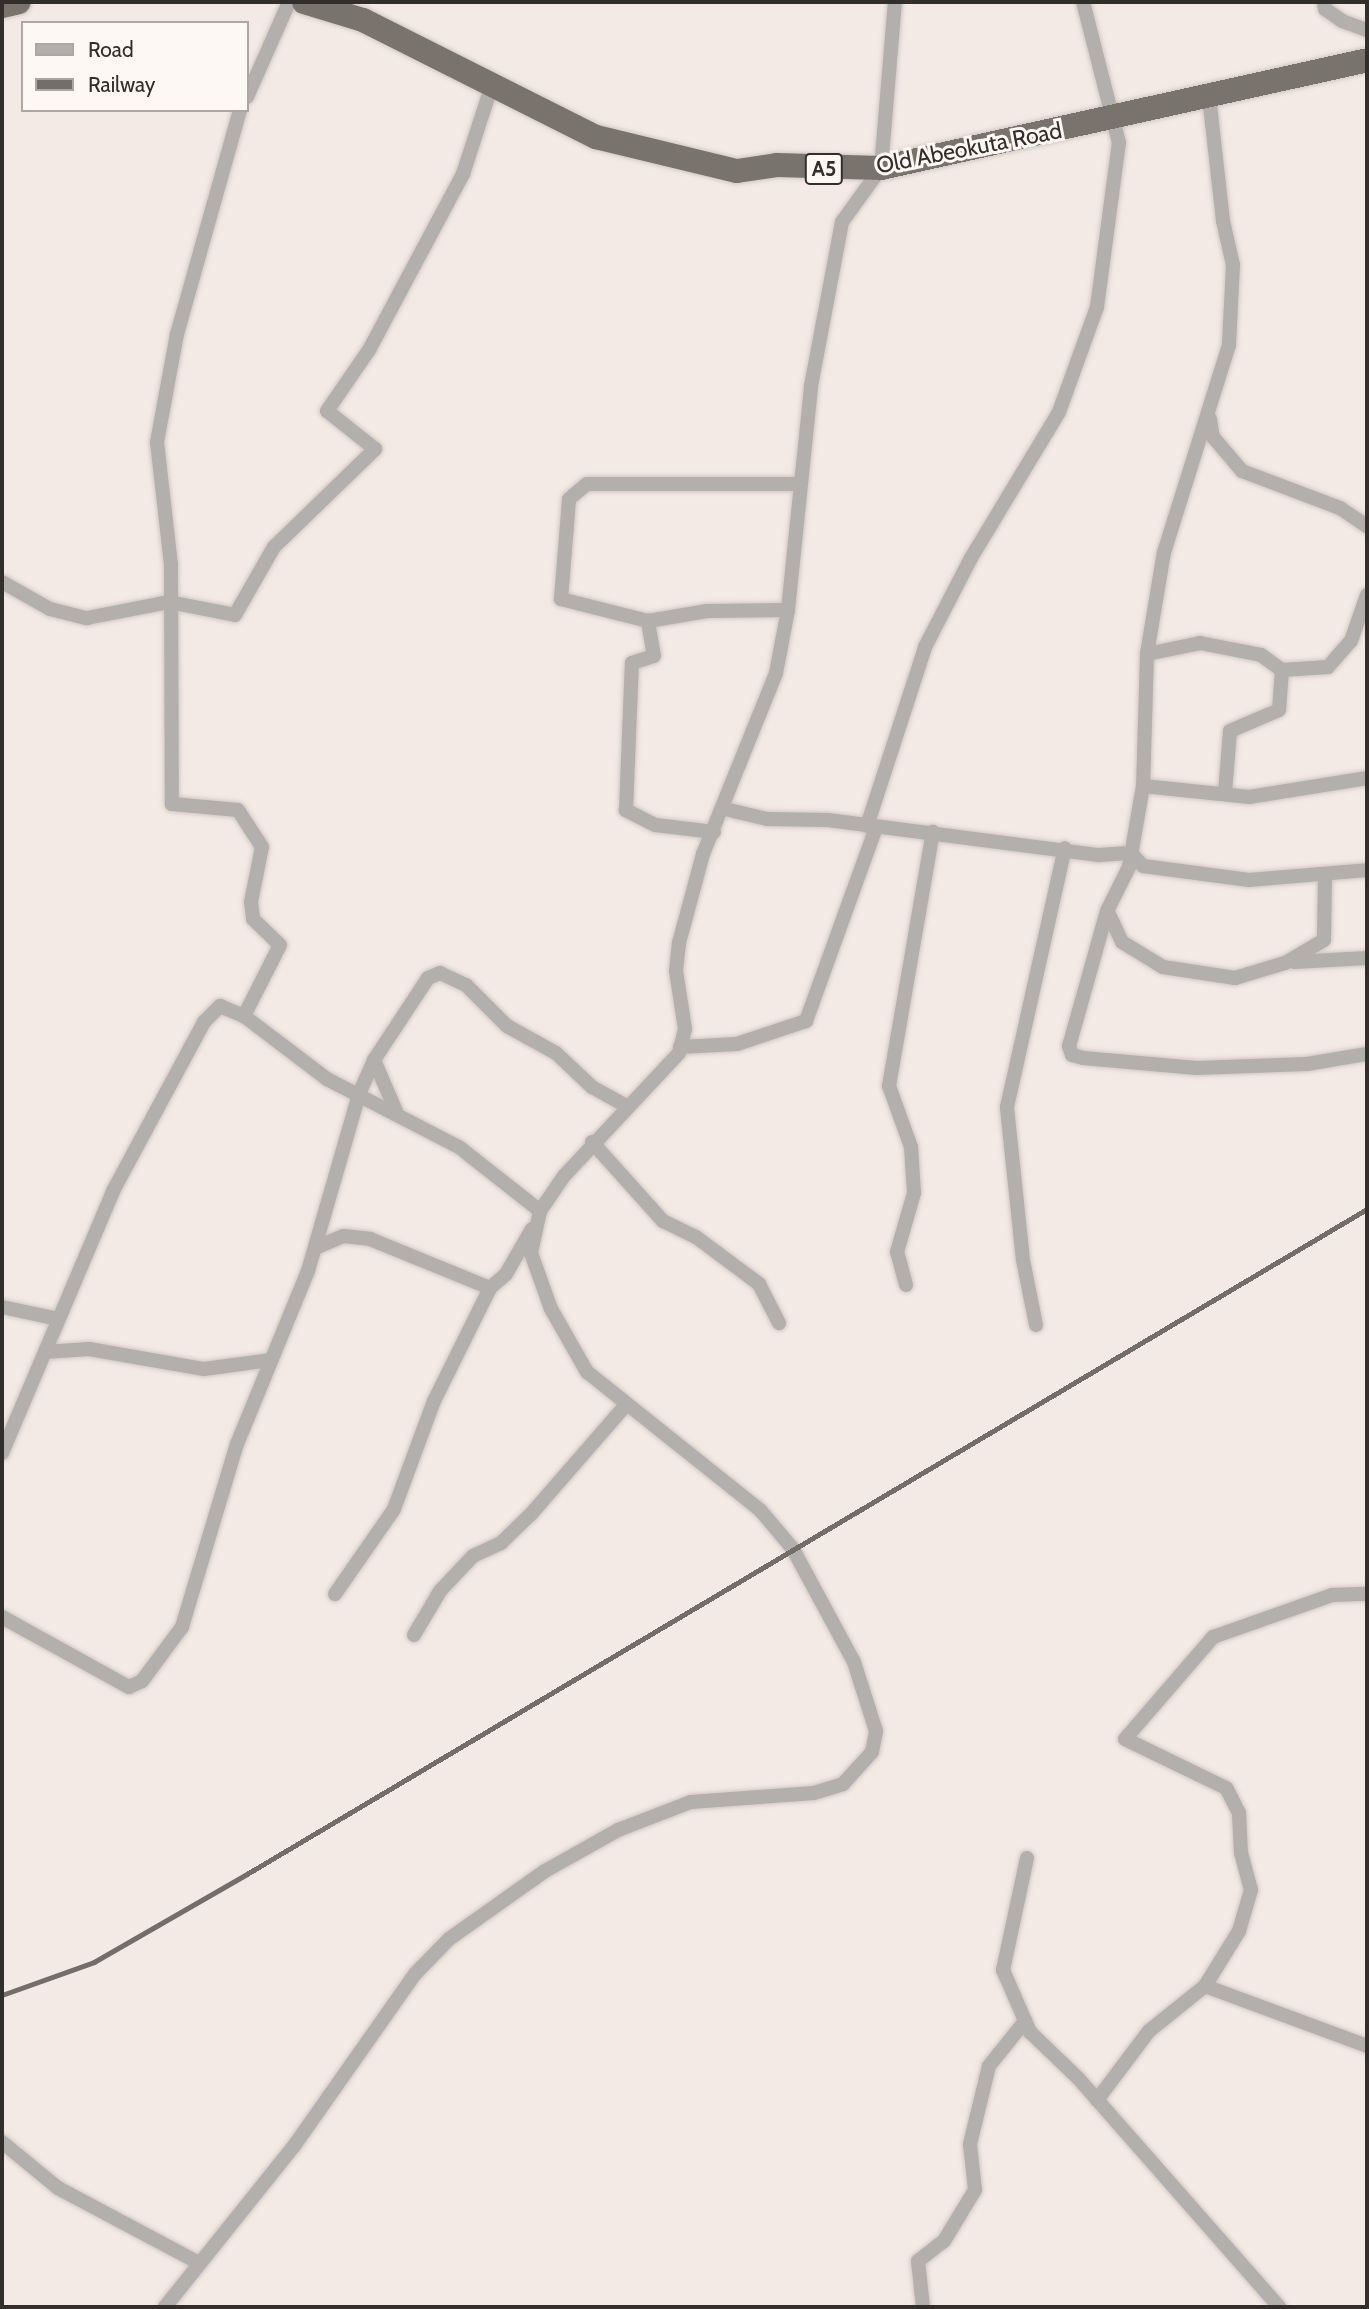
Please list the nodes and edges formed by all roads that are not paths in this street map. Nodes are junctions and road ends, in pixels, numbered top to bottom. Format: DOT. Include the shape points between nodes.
graph roads {
  1 [pos="19,2"];
  2 [pos="289,2"];
  3 [pos="304,2"];
  4 [pos="895,2"];
  5 [pos="1083,2"];
  6 [pos="1324,2"];
  7 [pos="2,6"];
  8 [pos="1367,30"];
  9 [pos="1367,60"];
  10 [pos="492,85"];
  11 [pos="248,95"];
  12 [pos="1209,96"];
  13 [pos="239,112"];
  14 [pos="1113,119"];
  15 [pos="881,168"];
  16 [pos="1210,417"];
  17 [pos="800,484"];
  18 [pos="1367,526"];
  19 [pos="2,582"];
  20 [pos="1367,595"];
  21 [pos="169,602"];
  22 [pos="788,610"];
  23 [pos="648,621"];
  24 [pos="1147,654"];
  25 [pos="1282,670"];
  26 [pos="1367,778"];
  27 [pos="1143,786"];
  28 [pos="1225,793"];
  29 [pos="725,808"];
  30 [pos="871,827"];
  31 [pos="714,832"];
  32 [pos="933,832"];
  33 [pos="1065,848"];
  34 [pos="1131,853"];
  35 [pos="1367,870"];
  36 [pos="1325,877"];
  37 [pos="1107,911"];
  38 [pos="1367,958"];
  39 [pos="1285,963"];
  40 [pos="244,1016"];
  41 [pos="680,1047"];
  42 [pos="1367,1054"];
  43 [pos="374,1060"];
  44 [pos="359,1094"];
  45 [pos="628,1107"];
  46 [pos="396,1111"];
  47 [pos="592,1142"];
  48 [pos="540,1211"];
  49 [pos="534,1227"];
  50 [pos="315,1248"];
  51 [pos="906,1285"];
  52 [pos="490,1288"];
  53 [pos="2,1307"];
  54 [pos="58,1319"];
  55 [pos="779,1323"];
  56 [pos="1036,1325"];
  57 [pos="45,1352"];
  58 [pos="271,1360"];
  59 [pos="625,1406"];
  60 [pos="2,1453"];
  61 [pos="335,1594"];
  62 [pos="1367,1594"];
  63 [pos="2,1617"];
  64 [pos="414,1634"];
  65 [pos="1027,1858"];
  66 [pos="1205,1986"];
  67 [pos="1025,2021"];
  68 [pos="1367,2046"];
  69 [pos="1097,2100"];
  70 [pos="2,2143"];
  71 [pos="199,2263"];
  72 [pos="165,2307"];
  73 [pos="923,2307"];
  74 [pos="1279,2307"];
  1 -- 7 [label="highway"];
  2 -- 11 [label="street"];
  3 -- 10 [label="highway, Old Abeokuta Road / A5" via="363,20"];
  4 -- 15 [label="street"];
  5 -- 14 [label="street"];
  6 -- 8 [label="street" via="1325,9 1342,21"];
  9 -- 12 [label="highway, Old Abeokuta Road / A5"];
  10 -- 15 [label="highway, Old Abeokuta Road / A5" via="596,137 737,171 777,165"];
  10 -- 21 [label="street" via="463,174 369,350 327,411 375,449 274,547 235,615"];
  12 -- 14 [label="highway, Old Abeokuta Road / A5"];
  12 -- 16 [label="street" via="1235,306"];
  13 -- 21 [label="street" via="219,173 161,403 157,442 171,564"];
  14 -- 15 [label="highway, Old Abeokuta Road / A5"];
  14 -- 30 [label="street" via="1119,144 1114,204 1097,307 1059,412 976,548 925,647"];
  15 -- 17 [label="street" via="850,207 836,242"];
  16 -- 18 [label="street" via="1213,438 1242,471 1339,508"];
  16 -- 24 [label="street" via="1164,552"];
  17 -- 22 [label="street"];
  17 -- 23 [label="street" via="587,484 569,499 561,599"];
  19 -- 21 [label="street" via="50,609 87,618"];
  20 -- 25 [label="street" via="1351,641 1328,667"];
  21 -- 40 [label="street" via="172,804 238,810 246,819 263,856 251,902 253,919 280,945"];
  22 -- 23 [label="street" via="707,611"];
  22 -- 29 [label="street" via="776,673"];
  23 -- 31 [label="street" via="654,656 632,663 626,810 655,825"];
  24 -- 25 [label="street" via="1200,643 1261,655"];
  24 -- 27 [label="street"];
  25 -- 28 [label="street" via="1279,710 1230,731"];
  26 -- 28 [label="street" via="1276,795"];
  27 -- 28 [label="street"];
  27 -- 34 [label="street"];
  29 -- 30 [label="street" via="767,819"];
  29 -- 31 [label="street"];
  30 -- 32 [label="street"];
  30 -- 41 [label="street" via="806,1021 737,1044"];
  31 -- 41 [label="street" via="703,854 679,943 676,971 685,1029"];
  32 -- 33 [label="street"];
  32 -- 51 [label="street" via="889,1086 911,1147 914,1193 897,1252"];
  33 -- 34 [label="street"];
  33 -- 56 [label="street" via="1007,1107 1023,1260"];
  34 -- 36 [label="street" via="1143,866 1219,878"];
  34 -- 37 [label="street"];
  35 -- 36 [label="street"];
  36 -- 39 [label="street" via="1324,940"];
  37 -- 39 [label="street" via="1122,942 1180,973 1236,978"];
  37 -- 42 [label="street" via="1070,1027 1072,1055 1223,1068"];
  38 -- 39 [label="street"];
  40 -- 44 [label="street" via="302,1063"];
  40 -- 54 [label="street" via="220,1006 204,1022 113,1191"];
  41 -- 45 [label="street"];
  43 -- 44 [label="street"];
  43 -- 45 [label="street" via="417,989 440,974 466,985 507,1026 556,1053 592,1087"];
  43 -- 46 [label="street"];
  44 -- 46 [label="street"];
  44 -- 50 [label="street"];
  45 -- 47 [label="street"];
  46 -- 48 [label="street" via="459,1147"];
  47 -- 48 [label="street"];
  47 -- 55 [label="street" via="663,1221 696,1237 759,1284"];
  48 -- 49 [label="street"];
  49 -- 52 [label="street" via="506,1274"];
  49 -- 59 [label="street" via="537,1278 569,1348"];
  50 -- 52 [label="street" via="343,1236 370,1239"];
  50 -- 58 [label="street"];
  52 -- 61 [label="street" via="417,1439 394,1509"];
  53 -- 54 [label="street"];
  54 -- 57 [label="street"];
  57 -- 58 [label="street" via="89,1349 204,1369"];
  57 -- 60 [label="street" via="27,1383"];
  58 -- 63 [label="street" via="237,1444 182,1627 142,1681 129,1688"];
  59 -- 64 [label="street" via="531,1514 501,1543 472,1556 440,1591"];
  59 -- 71 [label="street" via="760,1510 793,1549 858,1673 876,1731 872,1752 843,1784 814,1793 673,1806 545,1871 474,1920 415,1974 294,2146"];
  62 -- 66 [label="street" via="1332,1595 1213,1637 1125,1739 1226,1788 1240,1813 1241,1853 1251,1890 1239,1931"];
  65 -- 67 [label="street" via="1003,1970"];
  66 -- 68 [label="street"];
  66 -- 69 [label="street" via="1149,2031"];
  67 -- 69 [label="street"];
  67 -- 73 [label="street" via="989,2066 970,2144 975,2190 944,2241 918,2261"];
  69 -- 74 [label="street"];
  70 -- 71 [label="street" via="58,2188"];
  71 -- 72 [label="street"];
}
